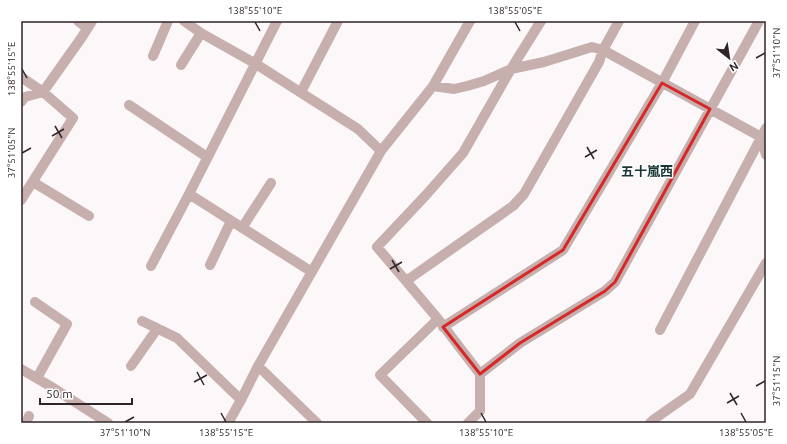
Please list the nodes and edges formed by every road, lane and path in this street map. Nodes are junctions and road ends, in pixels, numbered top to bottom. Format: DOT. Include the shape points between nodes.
graph roads {
  1 [pos="78,21"];
  2 [pos="168,21"];
  3 [pos="184,21"];
  4 [pos="277,21"];
  5 [pos="338,21"];
  6 [pos="470,21"];
  7 [pos="541,21"];
  8 [pos="619,21"];
  9 [pos="695,21"];
  10 [pos="759,21"];
  11 [pos="89,25"];
  12 [pos="201,33"];
  13 [pos="603,50"];
  14 [pos="152,56"];
  15 [pos="256,64"];
  16 [pos="180,65"];
  17 [pos="510,69"];
  18 [pos="21,76"];
  19 [pos="662,83"];
  20 [pos="434,86"];
  21 [pos="42,92"];
  22 [pos="301,92"];
  23 [pos="21,102"];
  24 [pos="129,105"];
  25 [pos="710,109"];
  26 [pos="766,128"];
  27 [pos="761,137"];
  28 [pos="381,151"];
  29 [pos="766,155"];
  30 [pos="208,157"];
  31 [pos="33,182"];
  32 [pos="271,182"];
  33 [pos="189,194"];
  34 [pos="21,200"];
  35 [pos="89,216"];
  36 [pos="231,220"];
  37 [pos="242,228"];
  38 [pos="766,263"];
  39 [pos="210,265"];
  40 [pos="151,266"];
  41 [pos="312,272"];
  42 [pos="406,281"];
  43 [pos="35,302"];
  44 [pos="142,321"];
  45 [pos="440,323"];
  46 [pos="157,328"];
  47 [pos="660,330"];
  48 [pos="131,366"];
  49 [pos="258,366"];
  50 [pos="21,369"];
  51 [pos="480,374"];
  52 [pos="37,378"];
  53 [pos="241,400"];
  54 [pos="653,422"];
  55 [pos="108,423"];
  56 [pos="228,423"];
  57 [pos="317,423"];
  58 [pos="427,423"];
  59 [pos="468,423"];
  1 -- 11 [label="street"];
  2 -- 14 [label="street"];
  3 -- 12 [label="street"];
  4 -- 15 [label="street"];
  5 -- 22 [label="street"];
  6 -- 20 [label="street"];
  7 -- 17 [label="street"];
  8 -- 13 [label="street"];
  9 -- 19 [label="street"];
  10 -- 25 [label="street"];
  11 -- 21 [label="street"];
  12 -- 15 [label="street"];
  12 -- 16 [label="street"];
  13 -- 17 [label="street" via="592,47 544,62"];
  13 -- 19 [label="street"];
  13 -- 42 [label="street" via="599,62 524,194 513,206"];
  15 -- 22 [label="street"];
  15 -- 30 [label="street"];
  17 -- 20 [label="street" via="484,81 454,89"];
  17 -- 42 [label="street" via="463,153 377,246"];
  18 -- 21 [label="street"];
  19 -- 25 [label="street"];
  19 -- 45 [label="street" via="564,250"];
  20 -- 28 [label="street"];
  21 -- 23 [label="street"];
  21 -- 31 [label="street" via="73,118"];
  22 -- 28 [label="street" via="358,129"];
  24 -- 30 [label="street"];
  25 -- 27 [label="street"];
  25 -- 51 [label="street" via="615,282 605,291 520,343"];
  26 -- 27 [label="street"];
  27 -- 29 [label="street"];
  27 -- 47 [label="street"];
  28 -- 41 [label="street"];
  30 -- 33 [label="street"];
  31 -- 34 [label="street"];
  31 -- 35 [label="street"];
  32 -- 37 [label="street"];
  33 -- 36 [label="street"];
  33 -- 40 [label="street"];
  36 -- 37 [label="street"];
  36 -- 39 [label="street"];
  37 -- 41 [label="street"];
  38 -- 54 [label="street" via="690,394"];
  41 -- 49 [label="street"];
  42 -- 45 [label="street"];
  43 -- 52 [label="street" via="67,324"];
  44 -- 46 [label="street"];
  45 -- 51 [label="street"];
  45 -- 58 [label="street" via="380,375"];
  46 -- 48 [label="street"];
  46 -- 53 [label="street" via="177,338"];
  49 -- 53 [label="street"];
  49 -- 57 [label="street"];
  50 -- 52 [label="street"];
  51 -- 59 [label="street" via="480,411"];
  52 -- 55 [label="street"];
  53 -- 56 [label="street"];
}
